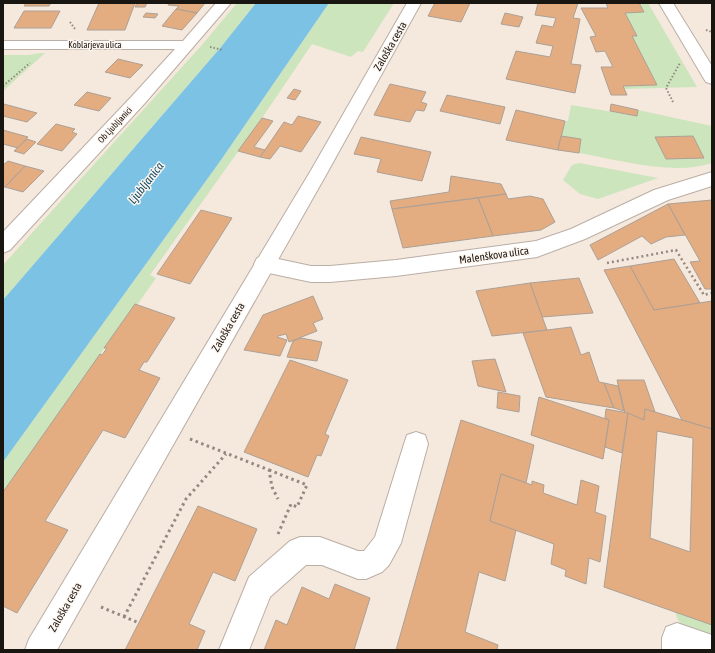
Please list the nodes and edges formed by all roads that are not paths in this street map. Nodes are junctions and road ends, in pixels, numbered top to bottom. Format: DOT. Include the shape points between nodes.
graph roads {
  1 [pos="224,3"];
  2 [pos="414,3"];
  3 [pos="666,3"];
  4 [pos="3,45"];
  5 [pos="188,45"];
  6 [pos="712,79"];
  7 [pos="712,179"];
  8 [pos="3,245"];
  9 [pos="264,264"];
  10 [pos="416,444"];
  11 [pos="40,650"];
  12 [pos="234,650"];
  13 [pos="677,650"];
  14 [pos="712,650"];
  1 -- 5 [label="street, Ob Ljubljanici"];
  2 -- 9 [label="street, Zaloška cesta" via="325,162"];
  3 -- 6 [label="street"];
  4 -- 5 [label="street, Koblarjeva ulica"];
  5 -- 8 [label="street, Ob Ljubljanici"];
  7 -- 9 [label="street, Malenškova ulica" via="661,195 578,234 537,249 330,274 311,274"];
  9 -- 11 [label="street, Zaloška cesta"];
  10 -- 12 [label="street" via="387,542 381,554 365,566 356,565 321,550 300,551 259,587"];
  13 -- 14 [label="street" via="677,638"];
}
